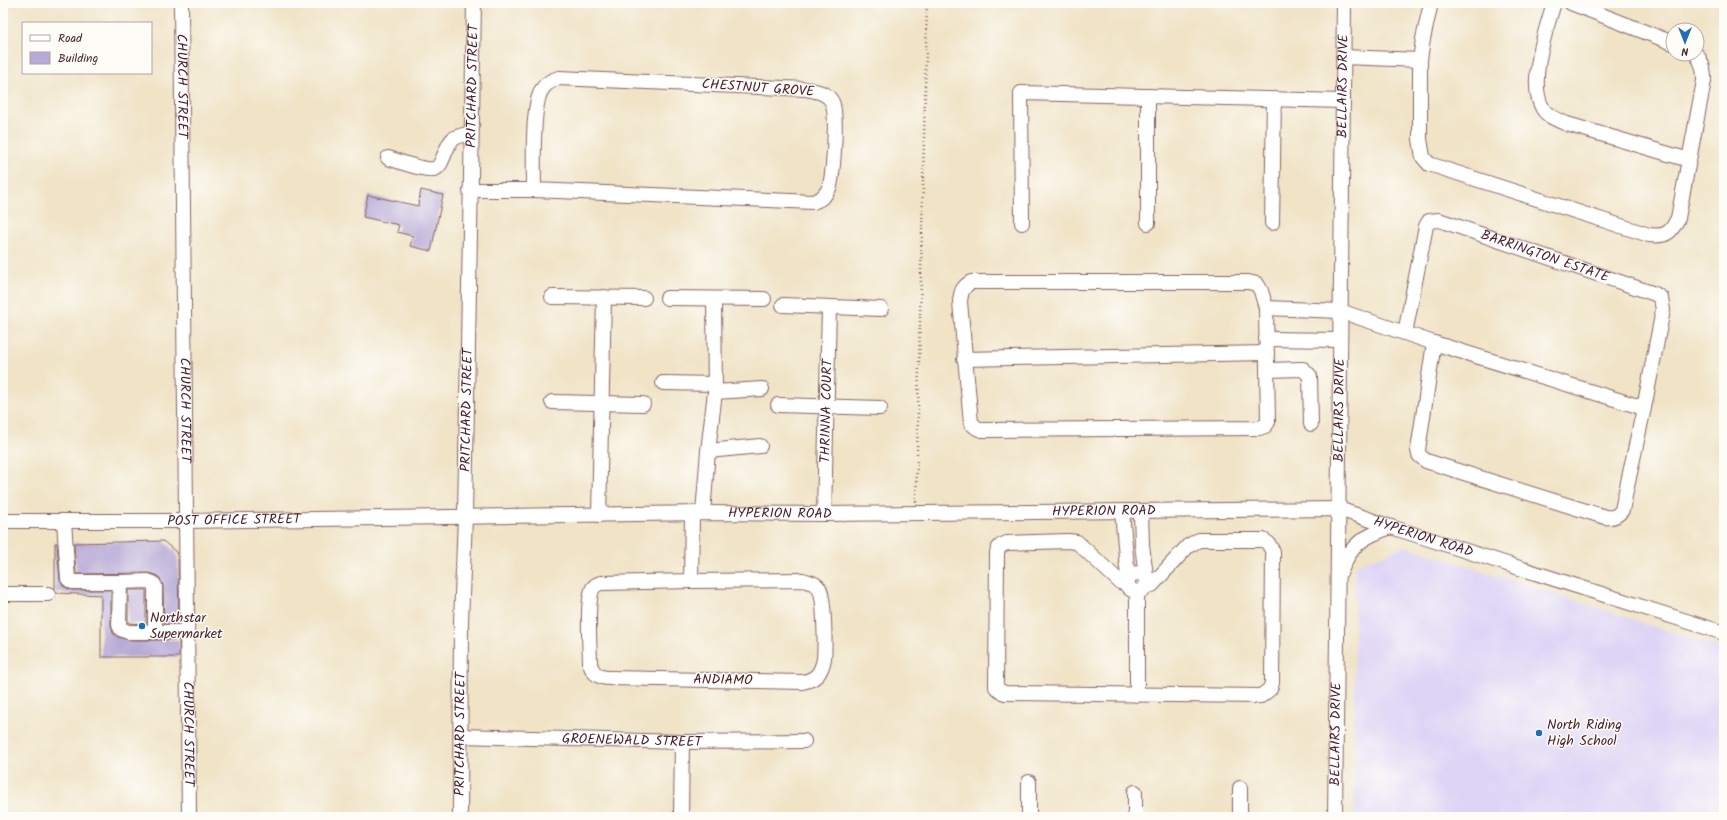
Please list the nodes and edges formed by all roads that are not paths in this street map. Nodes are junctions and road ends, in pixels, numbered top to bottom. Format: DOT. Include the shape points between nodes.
graph roads {
  1 [pos="181,3"];
  2 [pos="474,3"];
  3 [pos="1344,3"];
  4 [pos="1431,3"];
  5 [pos="1554,3"];
  6 [pos="1571,3"];
  7 [pos="1665,40"];
  8 [pos="1343,57"];
  9 [pos="1420,60"];
  10 [pos="1701,62"];
  11 [pos="1148,96"];
  12 [pos="1274,99"];
  13 [pos="1342,101"];
  14 [pos="471,134"];
  15 [pos="388,158"];
  16 [pos="1689,160"];
  17 [pos="470,190"];
  18 [pos="534,190"];
  19 [pos="1022,223"];
  20 [pos="1148,223"];
  21 [pos="1272,223"];
  22 [pos="552,297"];
  23 [pos="604,297"];
  24 [pos="644,298"];
  25 [pos="667,298"];
  26 [pos="764,299"];
  27 [pos="714,300"];
  28 [pos="783,305"];
  29 [pos="828,308"];
  30 [pos="1266,308"];
  31 [pos="881,309"];
  32 [pos="1340,311"];
  33 [pos="1399,331"];
  34 [pos="1339,340"];
  35 [pos="1434,343"];
  36 [pos="1266,346"];
  37 [pos="964,359"];
  38 [pos="1267,370"];
  39 [pos="663,383"];
  40 [pos="715,388"];
  41 [pos="762,389"];
  42 [pos="552,402"];
  43 [pos="601,402"];
  44 [pos="643,404"];
  45 [pos="778,405"];
  46 [pos="826,407"];
  47 [pos="880,408"];
  48 [pos="1644,408"];
  49 [pos="1311,424"];
  50 [pos="760,446"];
  51 [pos="708,451"];
  52 [pos="1339,509"];
  53 [pos="1141,511"];
  54 [pos="1122,512"];
  55 [pos="698,514"];
  56 [pos="824,514"];
  57 [pos="599,515"];
  58 [pos="464,517"];
  59 [pos="3,521"];
  60 [pos="64,521"];
  61 [pos="185,521"];
  62 [pos="1391,527"];
  63 [pos="1339,578"];
  64 [pos="691,581"];
  65 [pos="120,582"];
  66 [pos="1137,583"];
  67 [pos="3,594"];
  68 [pos="48,594"];
  69 [pos="154,632"];
  70 [pos="186,632"];
  71 [pos="1724,633"];
  72 [pos="1137,695"];
  73 [pos="461,736"];
  74 [pos="804,741"];
  75 [pos="682,742"];
  76 [pos="1029,782"];
  77 [pos="1240,788"];
  78 [pos="1135,792"];
  79 [pos="189,817"];
  80 [pos="460,817"];
  81 [pos="681,817"];
  82 [pos="1029,817"];
  83 [pos="1136,817"];
  84 [pos="1240,817"];
  85 [pos="1335,817"];
  1 -- 61 [label="street, CHURCH STREET"];
  2 -- 14 [label="street, PRITCHARD STREET"];
  3 -- 8 [label="street, BELLAIRS DRIVE"];
  4 -- 9 [label="street" via="1422,39"];
  5 -- 16 [label="street" via="1544,35 1538,74 1537,92 1544,110 1551,117 1567,124"];
  6 -- 7 [label="street"];
  8 -- 9 [label="street"];
  8 -- 13 [label="street, BELLAIRS DRIVE"];
  9 -- 16 [label="street" via="1421,148 1423,157 1429,164 1441,169 1659,236 1674,227 1678,218"];
  10 -- 16 [label="street" via="1704,81"];
  11 -- 12 [label="street"];
  11 -- 19 [label="street" via="1021,93"];
  11 -- 20 [label="street"];
  12 -- 13 [label="street"];
  12 -- 21 [label="street"];
  13 -- 32 [label="street, BELLAIRS DRIVE"];
  14 -- 15 [label="street" via="461,135 452,140 435,169"];
  14 -- 17 [label="street, PRITCHARD STREET"];
  17 -- 18 [label="street, CHESTNUT GROVE"];
  17 -- 58 [label="street, PRITCHARD STREET"];
  18 -- 18 [label="street, CHESTNUT GROVE" via="813,202 827,194 831,182 834,121 832,103 819,91 805,89 559,78 543,88 537,104"];
  22 -- 23 [label="street"];
  23 -- 24 [label="street"];
  23 -- 43 [label="street"];
  25 -- 27 [label="street"];
  26 -- 27 [label="street"];
  27 -- 40 [label="street"];
  28 -- 29 [label="street"];
  29 -- 31 [label="street"];
  29 -- 46 [label="street, THRINNA COURT"];
  30 -- 32 [label="street"];
  30 -- 36 [label="street"];
  30 -- 37 [label="street" via="1257,284 1248,282 972,282 961,292"];
  32 -- 33 [label="street"];
  32 -- 34 [label="street, BELLAIRS DRIVE"];
  33 -- 35 [label="street"];
  33 -- 48 [label="street, BARRINGTON ESTATE" via="1426,226 1429,221 1439,220 1661,298 1663,310"];
  34 -- 36 [label="street"];
  34 -- 52 [label="street, BELLAIRS DRIVE"];
  35 -- 48 [label="street"];
  35 -- 48 [label="street, BARRINGTON ESTATE" via="1418,450 1422,458 1605,517 1612,518 1622,510"];
  36 -- 37 [label="street"];
  36 -- 38 [label="street"];
  37 -- 38 [label="street" via="970,423 982,430 1265,426 1268,422"];
  38 -- 49 [label="street" via="1303,369 1307,372 1310,376"];
  39 -- 40 [label="street"];
  40 -- 41 [label="street"];
  40 -- 51 [label="street"];
  42 -- 43 [label="street"];
  43 -- 44 [label="street"];
  43 -- 57 [label="street"];
  45 -- 46 [label="street"];
  46 -- 47 [label="street"];
  46 -- 56 [label="street, THRINNA COURT"];
  50 -- 51 [label="street"];
  51 -- 55 [label="street"];
  52 -- 53 [label="street, HYPERION ROAD"];
  52 -- 62 [label="street, HYPERION ROAD"];
  52 -- 63 [label="street, BELLAIRS DRIVE"];
  53 -- 54 [label="street, HYPERION ROAD"];
  53 -- 66 [label="street"];
  54 -- 56 [label="street, HYPERION ROAD"];
  54 -- 66 [label="street" via="1124,548"];
  55 -- 56 [label="street, HYPERION ROAD"];
  55 -- 57 [label="street, HYPERION ROAD"];
  55 -- 64 [label="street"];
  57 -- 58 [label="street, HYPERION ROAD"];
  58 -- 61 [label="street, POST OFFICE STREET"];
  58 -- 73 [label="street, PRITCHARD STREET"];
  59 -- 60 [label="street, POST OFFICE STREET"];
  60 -- 61 [label="street, POST OFFICE STREET"];
  60 -- 65 [label="street" via="68,579 72,582"];
  61 -- 70 [label="street, CHURCH STREET"];
  62 -- 63 [label="street" via="1374,533 1355,545 1346,558"];
  62 -- 71 [label="street, HYPERION ROAD"];
  63 -- 85 [label="street, BELLAIRS DRIVE"];
  64 -- 64 [label="street, ANDIAMO" via="596,584 590,600 592,671 602,678 802,682 818,675 824,659 823,604 822,594 812,582"];
  65 -- 69 [label="street" via="119,624 122,629 128,632"];
  65 -- 69 [label="street" via="153,582"];
  66 -- 72 [label="street"];
  66 -- 72 [label="street" via="1152,585 1188,546 1199,540 1263,540 1273,552 1270,689 1261,696"];
  66 -- 72 [label="street" via="1120,582 1077,542 1068,540 1007,543 998,548 996,553 996,687 1005,692"];
  67 -- 68 [label="street"];
  69 -- 70 [label="street"];
  70 -- 79 [label="street, CHURCH STREET"];
  73 -- 75 [label="street, GROENEWALD STREET"];
  73 -- 80 [label="street, PRITCHARD STREET"];
  74 -- 75 [label="street, GROENEWALD STREET"];
  75 -- 81 [label="street"];
  76 -- 82 [label="street"];
  77 -- 84 [label="street"];
  78 -- 83 [label="street"];
}
